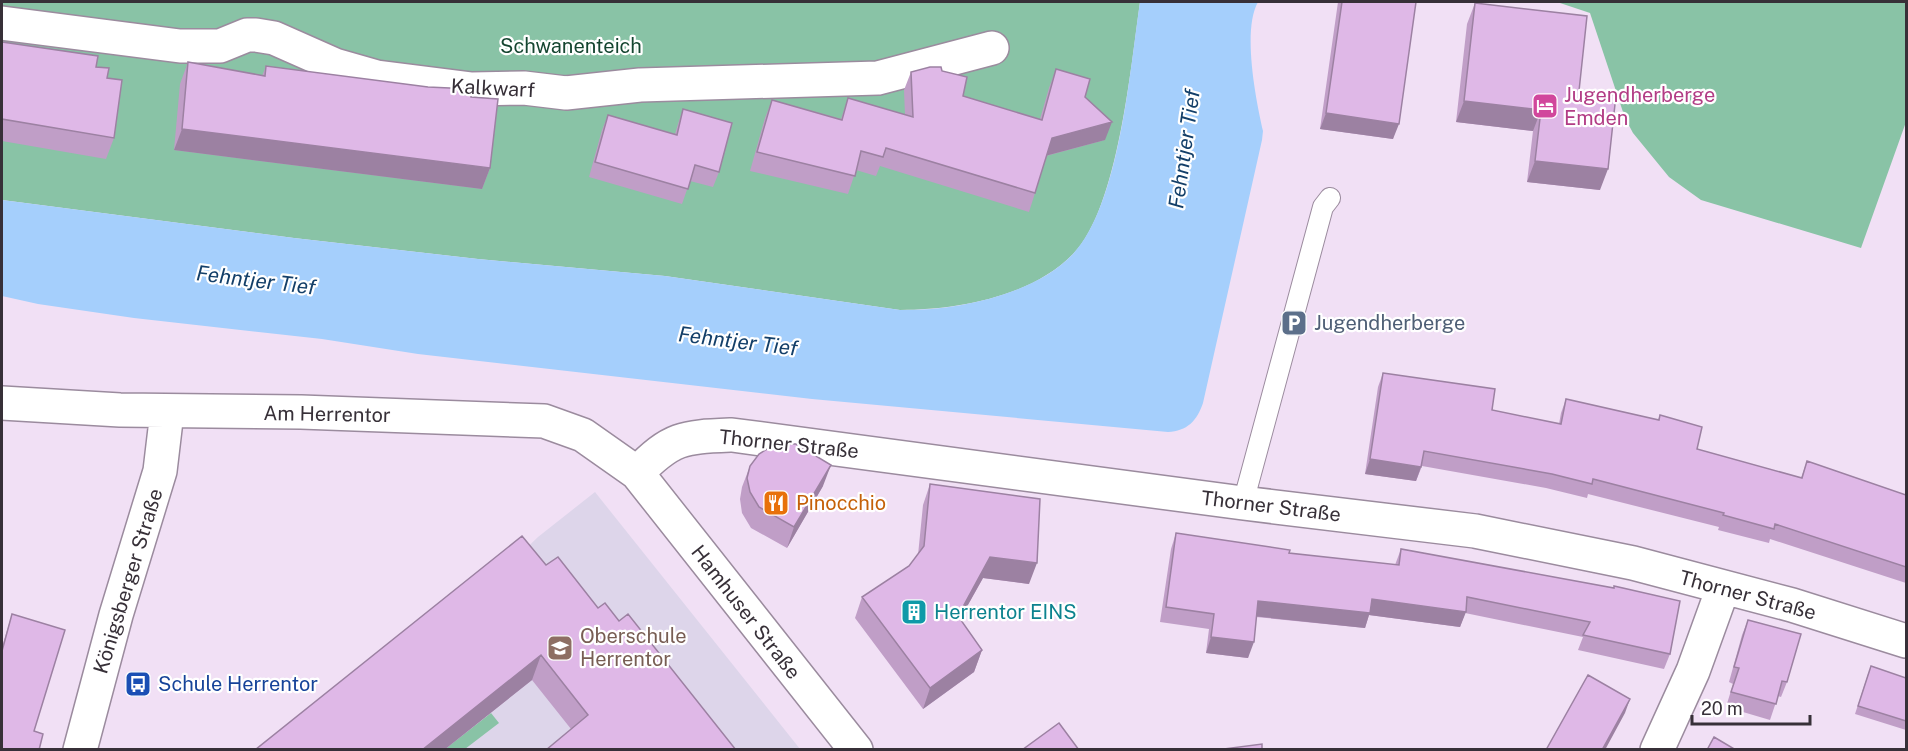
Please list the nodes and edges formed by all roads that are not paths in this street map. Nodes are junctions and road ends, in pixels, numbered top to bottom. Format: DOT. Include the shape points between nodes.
graph roads {
  1 [pos="2,23"];
  2 [pos="992,48"];
  3 [pos="1329,198"];
  4 [pos="2,403"];
  5 [pos="167,412"];
  6 [pos="637,473"];
  7 [pos="1243,503"];
  8 [pos="1723,588"];
  9 [pos="1906,641"];
  10 [pos="80,750"];
  11 [pos="856,750"];
  12 [pos="1657,750"];
  1 -- 2 [label="street, Kalkwarf" via="180,46 220,46 256,35 274,38 335,65 377,77 472,89 524,88 566,93 640,85 878,78"];
  3 -- 7 [label="lane" via="1323,207"];
  4 -- 5 [label="street, Am Herrentor"];
  5 -- 6 [label="street, Am Herrentor" via="301,412 544,421 583,435"];
  5 -- 10 [label="street, Königsberger Straße" via="160,471"];
  6 -- 7 [label="street, Thorner Straße" via="672,442 697,436 732,435"];
  6 -- 11 [label="street, Hamhuser Straße"];
  7 -- 8 [label="street, Thorner Straße" via="1475,531 1633,563"];
  8 -- 9 [label="street, Thorner Straße"];
  8 -- 12 [label="street" via="1693,671"];
}
